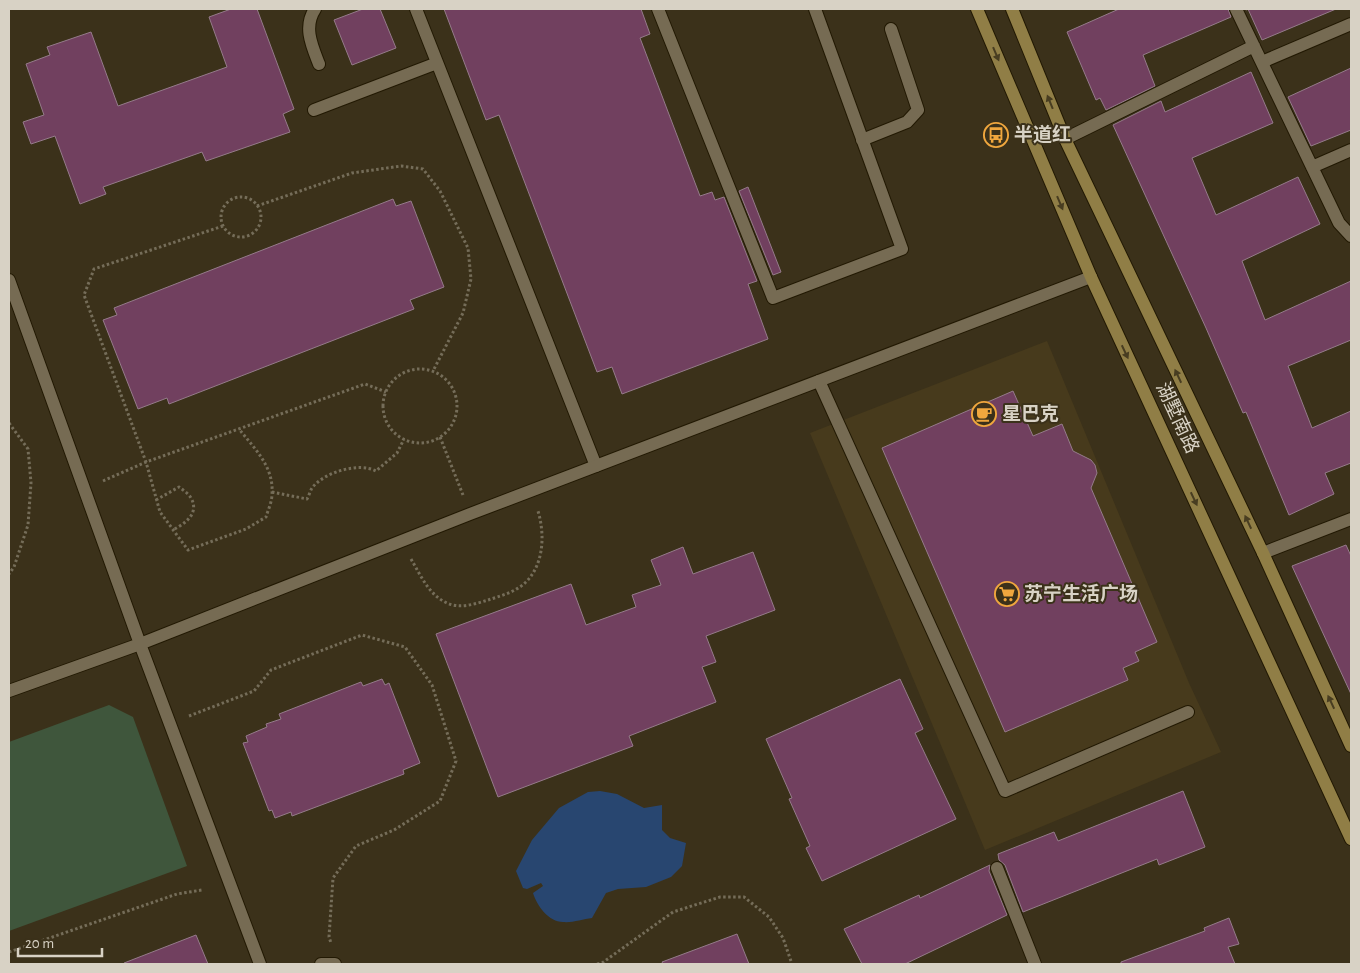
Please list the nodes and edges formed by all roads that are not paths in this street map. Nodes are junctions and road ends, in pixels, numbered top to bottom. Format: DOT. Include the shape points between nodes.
graph roads {
  1 [pos="315,9"];
  2 [pos="416,9"];
  3 [pos="658,9"];
  4 [pos="815,9"];
  5 [pos="978,9"];
  6 [pos="1012,9"];
  7 [pos="1236,9"];
  8 [pos="1351,24"];
  9 [pos="890,29"];
  10 [pos="1254,46"];
  11 [pos="1262,62"];
  12 [pos="437,63"];
  13 [pos="319,64"];
  14 [pos="314,110"];
  15 [pos="1065,139"];
  16 [pos="862,140"];
  17 [pos="1351,150"];
  18 [pos="1312,167"];
  19 [pos="1351,236"];
  20 [pos="1091,277"];
  21 [pos="9,280"];
  22 [pos="819,381"];
  23 [pos="596,466"];
  24 [pos="1351,519"];
  25 [pos="1263,553"];
  26 [pos="140,644"];
  27 [pos="9,691"];
  28 [pos="1188,712"];
  29 [pos="1351,746"];
  30 [pos="1351,839"];
  31 [pos="997,868"];
  32 [pos="260,964"];
  33 [pos="321,964"];
  34 [pos="335,964"];
  35 [pos="1035,964"];
  1 -- 13 [label="street" via="310,15 309,36"];
  2 -- 12 [label="street"];
  3 -- 16 [label="street" via="772,298 902,249"];
  4 -- 16 [label="street"];
  5 -- 20 [label="main road, 湖墅南路, one-way"];
  15 -- 6 [label="main road, 湖墅南路, one-way"];
  7 -- 10 [label="street"];
  8 -- 11 [label="street"];
  9 -- 16 [label="street" via="918,110 907,122"];
  10 -- 11 [label="street"];
  10 -- 15 [label="street"];
  11 -- 18 [label="street"];
  12 -- 14 [label="street"];
  12 -- 23 [label="street"];
  25 -- 15 [label="main road, 湖墅南路, one-way"];
  17 -- 18 [label="street"];
  18 -- 19 [label="street" via="1339,223"];
  20 -- 22 [label="street"];
  20 -- 30 [label="main road, 湖墅南路, one-way"];
  21 -- 26 [label="street"];
  22 -- 23 [label="street"];
  22 -- 28 [label="street" via="1005,791"];
  23 -- 26 [label="street"];
  24 -- 25 [label="street"];
  29 -- 25 [label="main road, 湖墅南路, one-way"];
  26 -- 27 [label="street"];
  26 -- 32 [label="street"];
  31 -- 35 [label="street"];
  33 -- 34 [label="street"];
}
